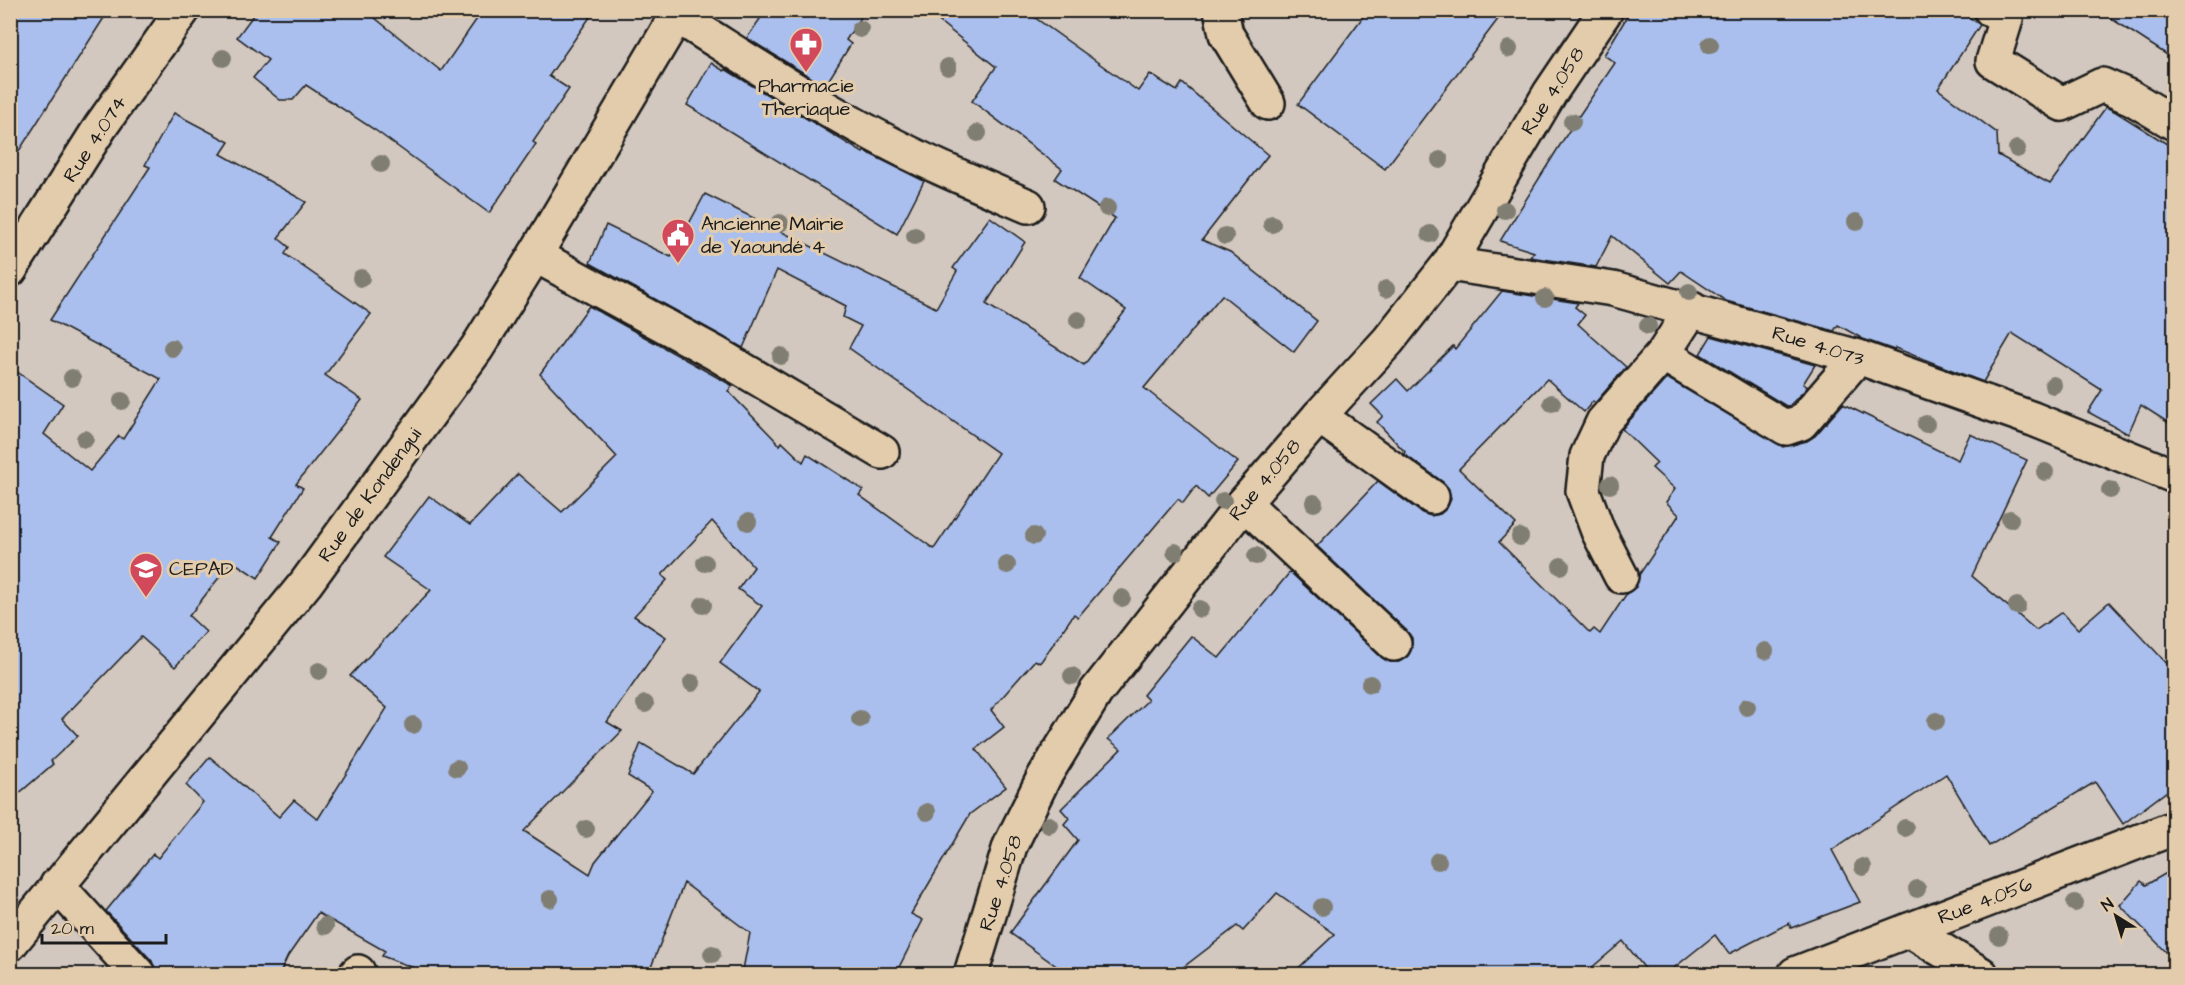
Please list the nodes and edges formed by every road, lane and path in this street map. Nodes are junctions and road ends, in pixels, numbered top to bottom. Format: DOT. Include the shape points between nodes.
graph roads {
  1 [pos="183,10"];
  2 [pos="1221,10"];
  3 [pos="1606,10"];
  4 [pos="1990,10"];
  5 [pos="679,13"];
  6 [pos="1268,103"];
  7 [pos="2175,123"];
  8 [pos="1028,206"];
  9 [pos="535,255"];
  10 [pos="1449,264"];
  11 [pos="10,270"];
  12 [pos="1692,309"];
  13 [pos="1663,354"];
  14 [pos="1858,357"];
  15 [pos="1319,416"];
  16 [pos="882,452"];
  17 [pos="2175,476"];
  18 [pos="1432,497"];
  19 [pos="1244,503"];
  20 [pos="1622,576"];
  21 [pos="1394,644"];
  22 [pos="2175,828"];
  23 [pos="57,885"];
  24 [pos="1909,930"];
  25 [pos="10,944"];
  26 [pos="138,975"];
  27 [pos="971,975"];
  28 [pos="1795,975"];
  29 [pos="1981,975"];
  1 -- 11 [label="street, Rue 4.074" via="101,126"];
  2 -- 6 [label="street" via="1226,34"];
  3 -- 10 [label="street, Rue 4.058" via="1550,93"];
  4 -- 7 [label="street" via="2006,19 1993,61 2062,104 2102,85"];
  5 -- 8 [label="street" via="822,106 879,138"];
  5 -- 9 [label="street, Rue de Kondengui"];
  9 -- 16 [label="street" via="725,359"];
  9 -- 23 [label="street, Rue de Kondengui" via="477,348 306,583"];
  10 -- 12 [label="street, Rue 4.073" via="1612,289"];
  10 -- 15 [label="street, Rue 4.058" via="1388,341"];
  12 -- 13 [label="street"];
  12 -- 14 [label="street, Rue 4.073"];
  13 -- 14 [label="street" via="1786,428 1801,423"];
  13 -- 20 [label="street" via="1604,422 1587,456 1583,491 1598,531"];
  14 -- 17 [label="street, Rue 4.073" via="2033,419"];
  15 -- 18 [label="street"];
  15 -- 19 [label="street, Rue 4.058"];
  19 -- 21 [label="street"];
  19 -- 27 [label="street, Rue 4.058" via="1096,692 1044,777 1010,846"];
  22 -- 24 [label="street, Rue 4.056"];
  23 -- 25 [label="street, Rue de Kondengui"];
  23 -- 26 [label="street"];
  24 -- 28 [label="street, Rue 4.056"];
  24 -- 29 [label="street"];
}
